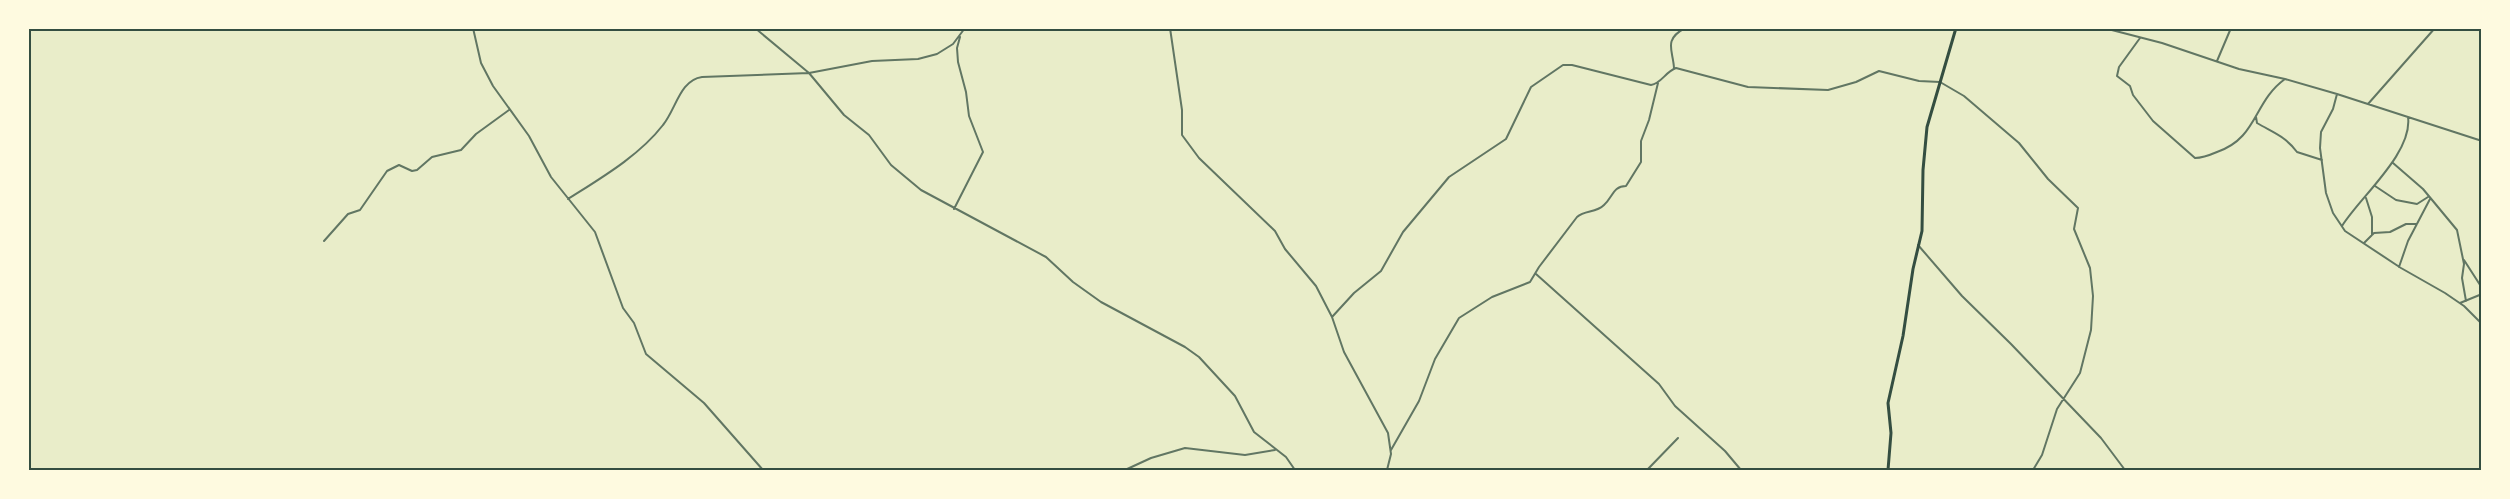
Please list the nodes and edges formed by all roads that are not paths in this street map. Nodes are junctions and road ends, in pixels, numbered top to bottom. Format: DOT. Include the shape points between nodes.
graph roads {
  1 [pos="473,28"];
  2 [pos="755,28"];
  3 [pos="966,28"];
  4 [pos="1170,28"];
  5 [pos="1685,28"];
  6 [pos="1956,28"];
  7 [pos="2104,28"];
  8 [pos="2231,28"];
  9 [pos="2435,28"];
  10 [pos="960,37"];
  11 [pos="2140,38"];
  12 [pos="2216,62"];
  13 [pos="1674,69"];
  14 [pos="809,73"];
  15 [pos="2285,79"];
  16 [pos="1940,82"];
  17 [pos="1658,83"];
  18 [pos="2337,94"];
  19 [pos="2368,104"];
  20 [pos="510,110"];
  21 [pos="2256,117"];
  22 [pos="2408,117"];
  23 [pos="2481,141"];
  24 [pos="2322,160"];
  25 [pos="2393,163"];
  26 [pos="2374,184"];
  27 [pos="2366,198"];
  28 [pos="2429,198"];
  29 [pos="568,199"];
  30 [pos="954,209"];
  31 [pos="2417,224"];
  32 [pos="2342,226"];
  33 [pos="2372,235"];
  34 [pos="324,241"];
  35 [pos="2364,243"];
  36 [pos="1918,245"];
  37 [pos="2462,257"];
  38 [pos="2399,267"];
  39 [pos="1536,273"];
  40 [pos="2481,288"];
  41 [pos="2481,294"];
  42 [pos="2466,301"];
  43 [pos="2460,303"];
  44 [pos="1332,317"];
  45 [pos="2481,324"];
  46 [pos="2063,398"];
  47 [pos="1678,438"];
  48 [pos="1275,450"];
  49 [pos="1391,450"];
  50 [pos="763,471"];
  51 [pos="1125,471"];
  52 [pos="1295,471"];
  53 [pos="1387,471"];
  54 [pos="1647,471"];
  55 [pos="1741,471"];
  56 [pos="1888,471"];
  57 [pos="2033,471"];
  58 [pos="2125,471"];
  1 -- 20 [label="street" via="486,74"];
  2 -- 14 [label="street"];
  3 -- 10 [label="street"];
  4 -- 44 [label="street" via="1182,135 1198,158 1275,231 1316,286"];
  5 -- 13 [label="street" via="1675,34 1669,49"];
  6 -- 16 [label="main road"];
  7 -- 11 [label="street"];
  8 -- 12 [label="street"];
  9 -- 19 [label="street"];
  10 -- 14 [label="street" via="929,57 872,61"];
  10 -- 30 [label="street" via="958,62 969,116 982,152"];
  11 -- 12 [label="street"];
  11 -- 21 [label="street" via="2117,76 2130,86 2153,121 2195,158 2230,148 2245,136"];
  12 -- 15 [label="street"];
  13 -- 16 [label="street" via="1740,85 1771,88 1828,90 1879,71"];
  13 -- 17 [label="street"];
  14 -- 29 [label="street" via="691,80 653,137 606,175"];
  14 -- 30 [label="street" via="900,173"];
  15 -- 18 [label="street"];
  15 -- 21 [label="street" via="2263,100"];
  16 -- 36 [label="main road" via="1926,134 1923,220"];
  16 -- 46 [label="street" via="1975,104 2008,133 2078,208 2074,229 2090,268 2093,314 2080,373"];
  17 -- 39 [label="street" via="1641,141 1641,162 1633,177 1626,186 1614,190 1597,211 1579,215"];
  17 -- 44 [label="street" via="1646,85 1567,65 1534,85 1506,139 1449,177 1403,232 1381,271"];
  18 -- 19 [label="street"];
  18 -- 24 [label="street" via="2320,132"];
  19 -- 22 [label="street"];
  20 -- 29 [label="street"];
  20 -- 34 [label="street" via="461,150 432,157 417,171 399,165 390,168 360,210 348,214"];
  21 -- 24 [label="street" via="2257,123 2292,144 2296,152"];
  22 -- 23 [label="street"];
  22 -- 25 [label="street" via="2408,127"];
  24 -- 32 [label="street" via="2326,193"];
  25 -- 26 [label="street"];
  25 -- 28 [label="street"];
  26 -- 27 [label="street"];
  26 -- 28 [label="street" via="2399,201 2417,204"];
  27 -- 32 [label="street"];
  27 -- 33 [label="street"];
  28 -- 31 [label="street"];
  28 -- 37 [label="street" via="2457,230"];
  29 -- 50 [label="street" via="595,232 623,308 634,323 646,354 704,403"];
  30 -- 48 [label="street" via="1046,257 1101,302 1191,351 1221,379 1254,432"];
  31 -- 33 [label="street"];
  31 -- 38 [label="street"];
  32 -- 35 [label="street"];
  33 -- 35 [label="street"];
  35 -- 38 [label="street"];
  36 -- 46 [label="street" via="1962,296"];
  36 -- 56 [label="main road" via="1888,402"];
  37 -- 40 [label="street"];
  37 -- 42 [label="street"];
  38 -- 43 [label="street"];
  39 -- 49 [label="street" via="1527,285 1500,293 1459,318 1434,359 1419,401"];
  39 -- 55 [label="street" via="1659,384 1675,406 1721,447"];
  41 -- 42 [label="street"];
  42 -- 43 [label="street"];
  43 -- 45 [label="street"];
  44 -- 49 [label="street" via="1344,352 1388,433"];
  46 -- 57 [label="street"];
  46 -- 58 [label="street" via="2101,438"];
  47 -- 54 [label="street"];
  48 -- 51 [label="street" via="1245,455 1185,448"];
  48 -- 52 [label="street" via="1286,457"];
  49 -- 53 [label="street"];
}
